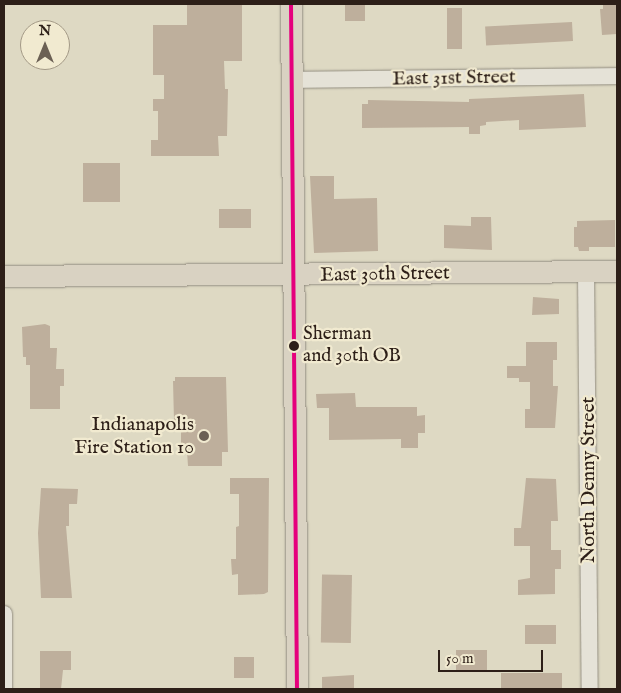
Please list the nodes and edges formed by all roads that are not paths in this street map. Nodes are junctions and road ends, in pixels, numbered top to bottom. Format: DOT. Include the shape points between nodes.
graph roads {
  1 [pos="290,4"];
  2 [pos="617,76"];
  3 [pos="291,80"];
  4 [pos="586,271"];
  5 [pos="617,271"];
  6 [pos="293,275"];
  7 [pos="4,276"];
  8 [pos="4,614"];
  9 [pos="4,689"];
  10 [pos="297,689"];
  11 [pos="590,689"];
  1 -- 3 [label="main road"];
  2 -- 3 [label="street, East 31st Street"];
  3 -- 6 [label="main road"];
  4 -- 5 [label="main road, East 30th Street"];
  4 -- 6 [label="main road, East 30th Street"];
  4 -- 11 [label="street, North Denny Street"];
  6 -- 7 [label="main road, East 30th Street"];
  6 -- 10 [label="main road"];
  8 -- 9 [label="street"];
}
